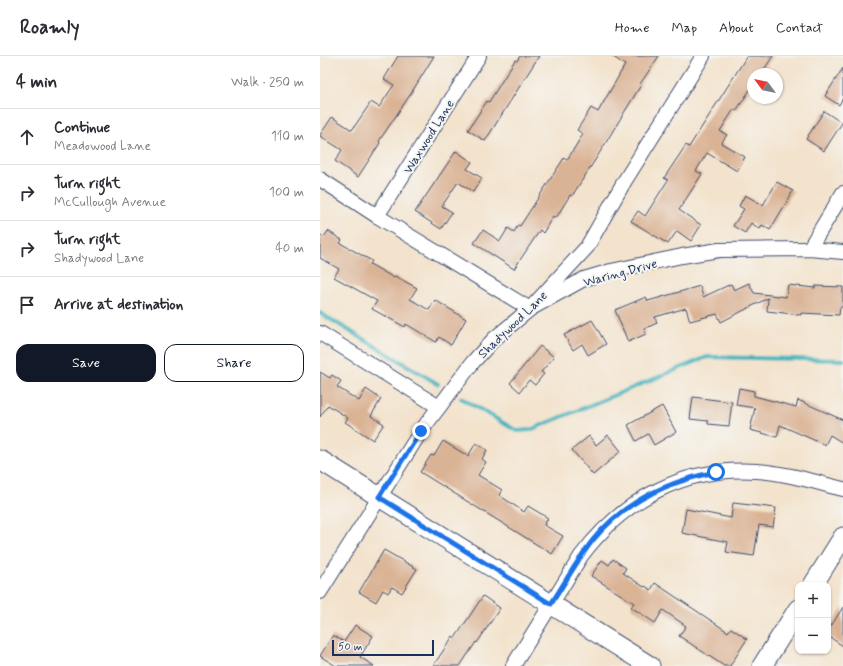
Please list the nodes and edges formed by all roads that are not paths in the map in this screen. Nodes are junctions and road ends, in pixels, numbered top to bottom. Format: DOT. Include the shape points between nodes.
graph roads {
  1 [pos="479,56"];
  2 [pos="703,56"];
  3 [pos="320,179"];
  4 [pos="843,193"];
  5 [pos="377,216"];
  6 [pos="809,249"];
  7 [pos="843,252"];
  8 [pos="530,309"];
  9 [pos="320,333"];
  10 [pos="439,407"];
  11 [pos="320,460"];
  12 [pos="843,489"];
  13 [pos="379,497"];
  14 [pos="843,537"];
  15 [pos="815,582"];
  16 [pos="320,592"];
  17 [pos="551,604"];
  18 [pos="795,614"];
  19 [pos="513,666"];
  20 [pos="650,666"];
  21 [pos="762,666"];
  1 -- 5 [label="street, Waxwood Lane"];
  2 -- 8 [label="street, Shadywood Lane" via="624,182 600,226 586,246"];
  3 -- 5 [label="street"];
  4 -- 6 [label="street"];
  5 -- 8 [label="street"];
  6 -- 7 [label="street, Waring Drive"];
  6 -- 8 [label="street, Waring Drive" via="719,250 611,271 584,279"];
  8 -- 10 [label="street, Shadywood Lane" via="494,339"];
  9 -- 10 [label="street"];
  10 -- 13 [label="street, Shadywood Lane"];
  11 -- 13 [label="main road"];
  12 -- 17 [label="street" via="757,471 716,472 677,482 640,500 608,525 581,556"];
  13 -- 16 [label="street, Shadywood Lane"];
  13 -- 17 [label="main road"];
  14 -- 15 [label="main road"];
  17 -- 19 [label="street"];
  17 -- 20 [label="main road"];
  18 -- 21 [label="main road"];
}
